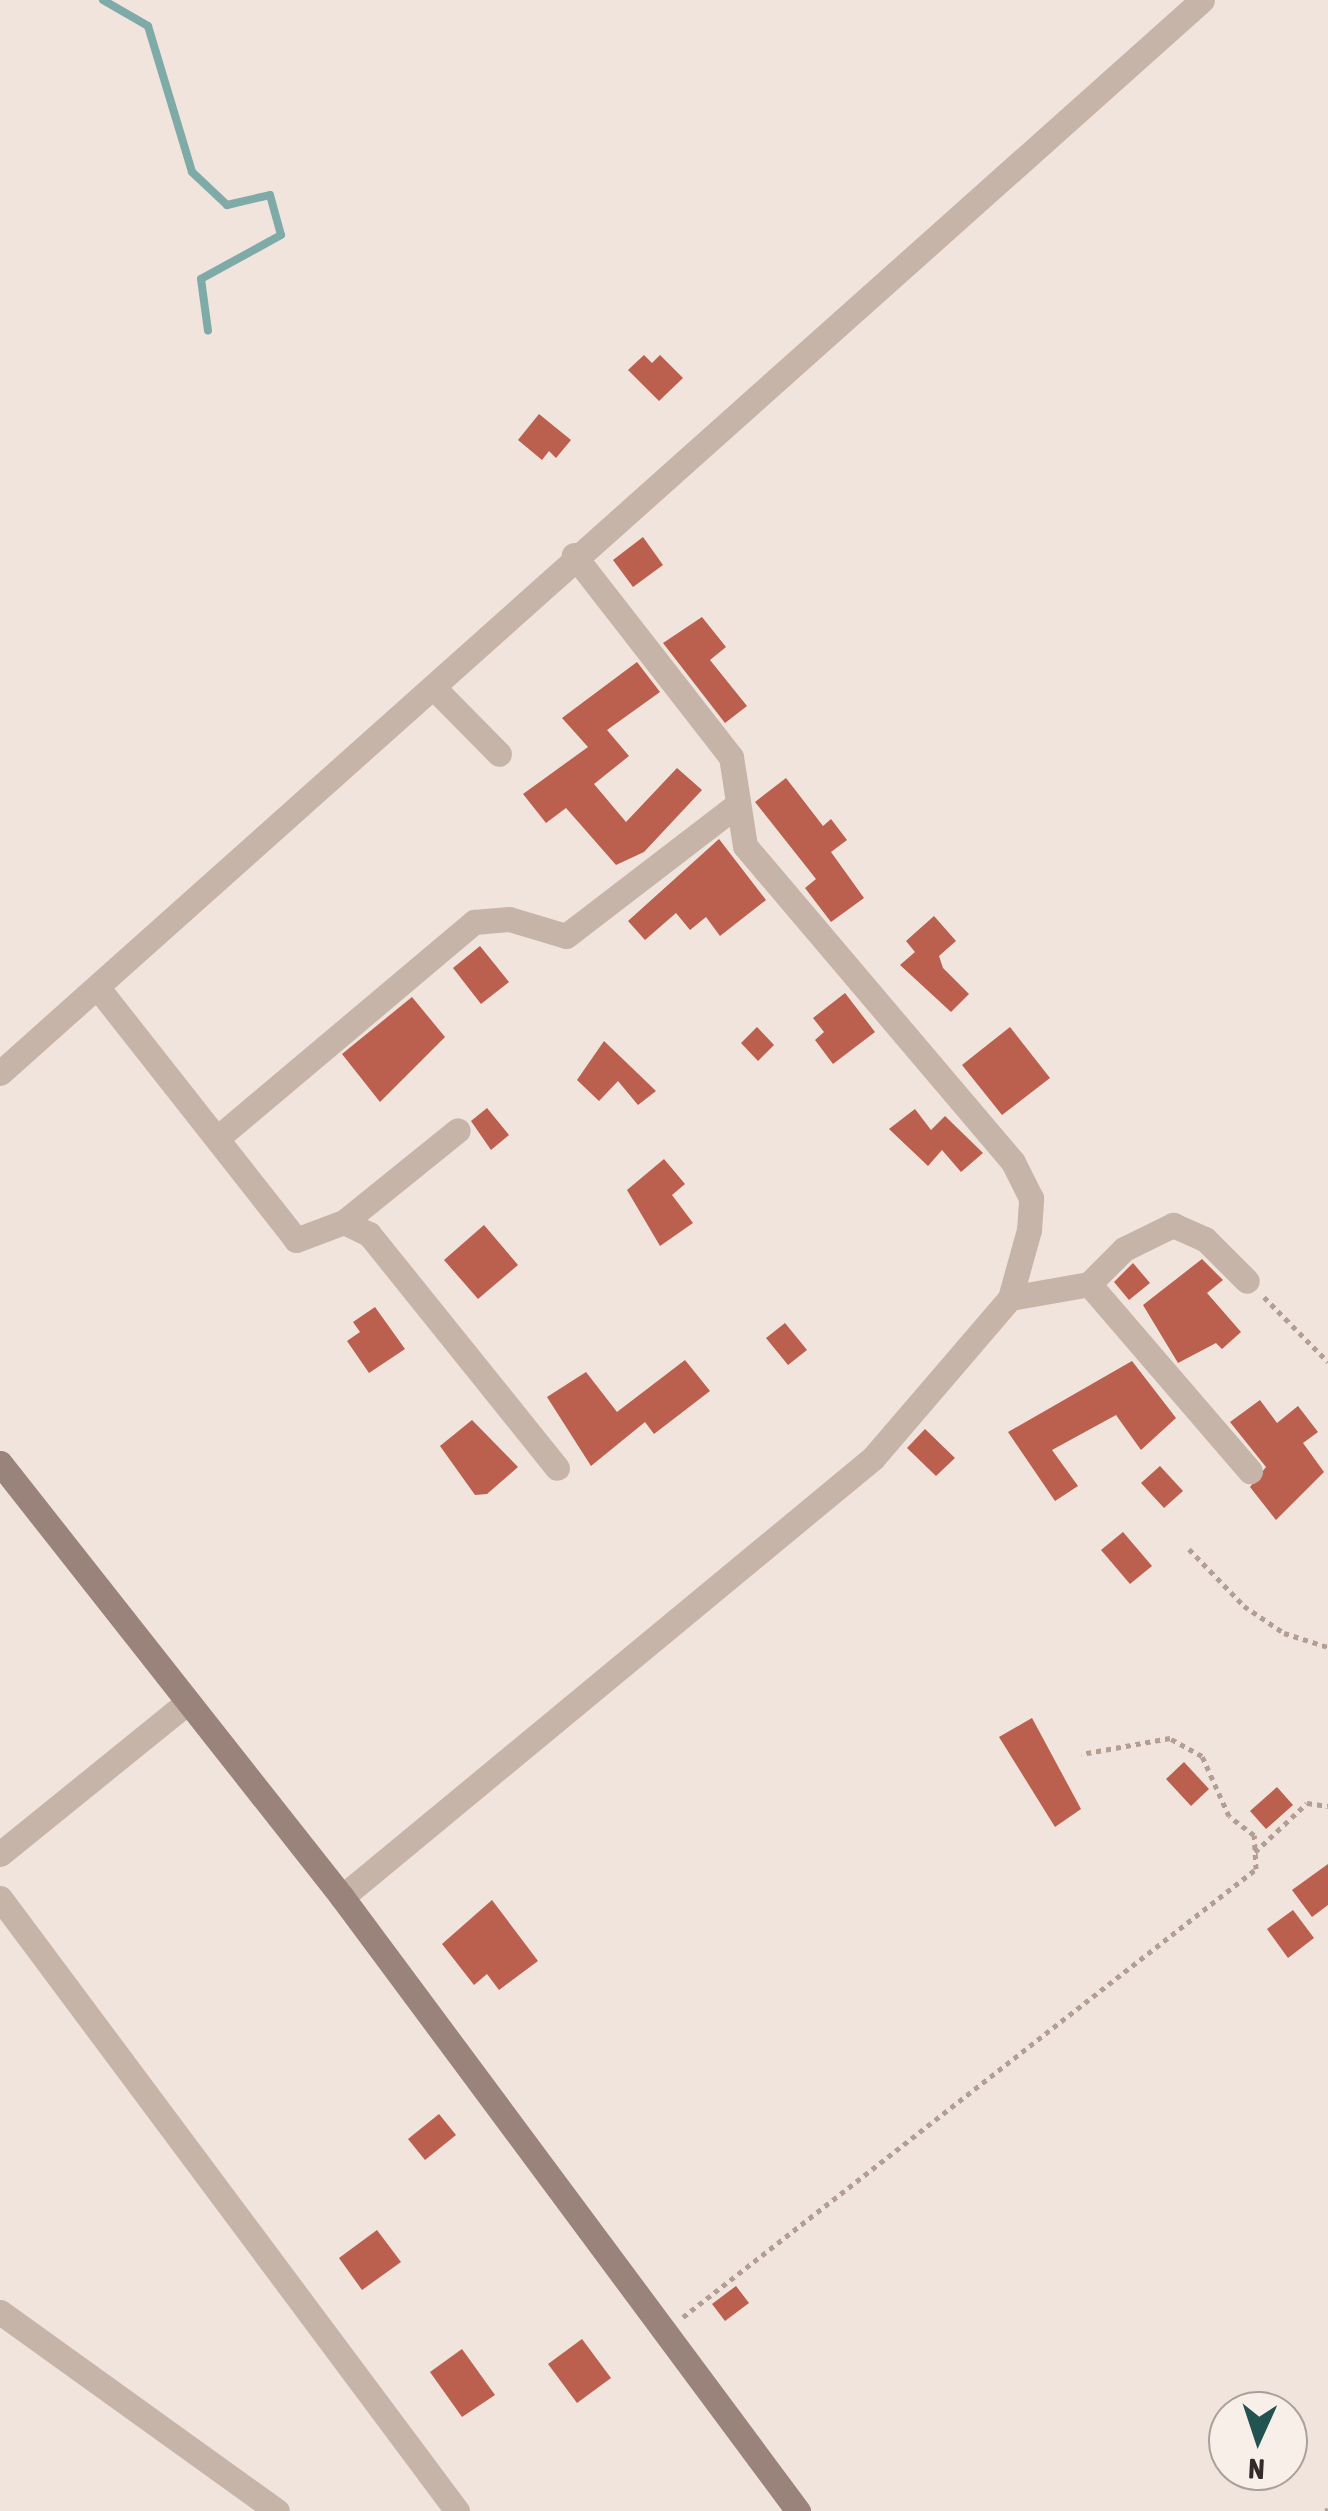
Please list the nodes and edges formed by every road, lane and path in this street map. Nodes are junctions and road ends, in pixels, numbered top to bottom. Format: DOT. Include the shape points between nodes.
graph roads {
  1 [pos="1202,0"];
  2 [pos="574,555"];
  3 [pos="435,688"];
  4 [pos="499,754"];
  5 [pos="738,804"];
  6 [pos="98,988"];
  7 [pos="0,1073"];
  8 [pos="458,1130"];
  9 [pos="220,1135"];
  10 [pos="344,1222"];
  11 [pos="1248,1280"];
  12 [pos="1089,1284"];
  13 [pos="1010,1298"];
  14 [pos="1328,1362"];
  15 [pos="0,1463"];
  16 [pos="558,1468"];
  17 [pos="1250,1472"];
  18 [pos="1189,1549"];
  19 [pos="1328,1647"];
  20 [pos="185,1704"];
  21 [pos="1081,1754"];
  22 [pos="1328,1806"];
  23 [pos="1255,1852"];
  24 [pos="0,1854"];
  25 [pos="342,1897"];
  26 [pos="0,1898"];
  27 [pos="0,2312"];
  28 [pos="660,2334"];
  29 [pos="277,2511"];
  30 [pos="457,2511"];
  31 [pos="798,2511"];
  1 -- 2 [label="street"];
  2 -- 3 [label="street"];
  2 -- 5 [label="street" via="731,757"];
  3 -- 4 [label="street"];
  3 -- 6 [label="street"];
  5 -- 9 [label="street" via="566,936 510,919 474,922"];
  5 -- 13 [label="street" via="745,846 1024,1179 1029,1230"];
  6 -- 7 [label="street"];
  6 -- 9 [label="street"];
  8 -- 10 [label="street"];
  9 -- 10 [label="street" via="296,1240"];
  10 -- 16 [label="street" via="369,1234"];
  11 -- 12 [label="street" via="1206,1239 1173,1225 1124,1250"];
  11 -- 14 [label="path"];
  12 -- 13 [label="street"];
  12 -- 17 [label="street"];
  13 -- 25 [label="street" via="872,1458"];
  15 -- 20 [label="street"];
  18 -- 19 [label="path" via="1244,1606 1284,1633"];
  20 -- 24 [label="street"];
  20 -- 25 [label="street"];
  21 -- 23 [label="path" via="1170,1738 1186,1746 1202,1756 1229,1816 1254,1835"];
  22 -- 23 [label="path" via="1307,1803"];
  23 -- 28 [label="path" via="1256,1869 1124,1976"];
  25 -- 28 [label="street"];
  26 -- 30 [label="street"];
  27 -- 29 [label="street"];
  28 -- 31 [label="street"];
}
